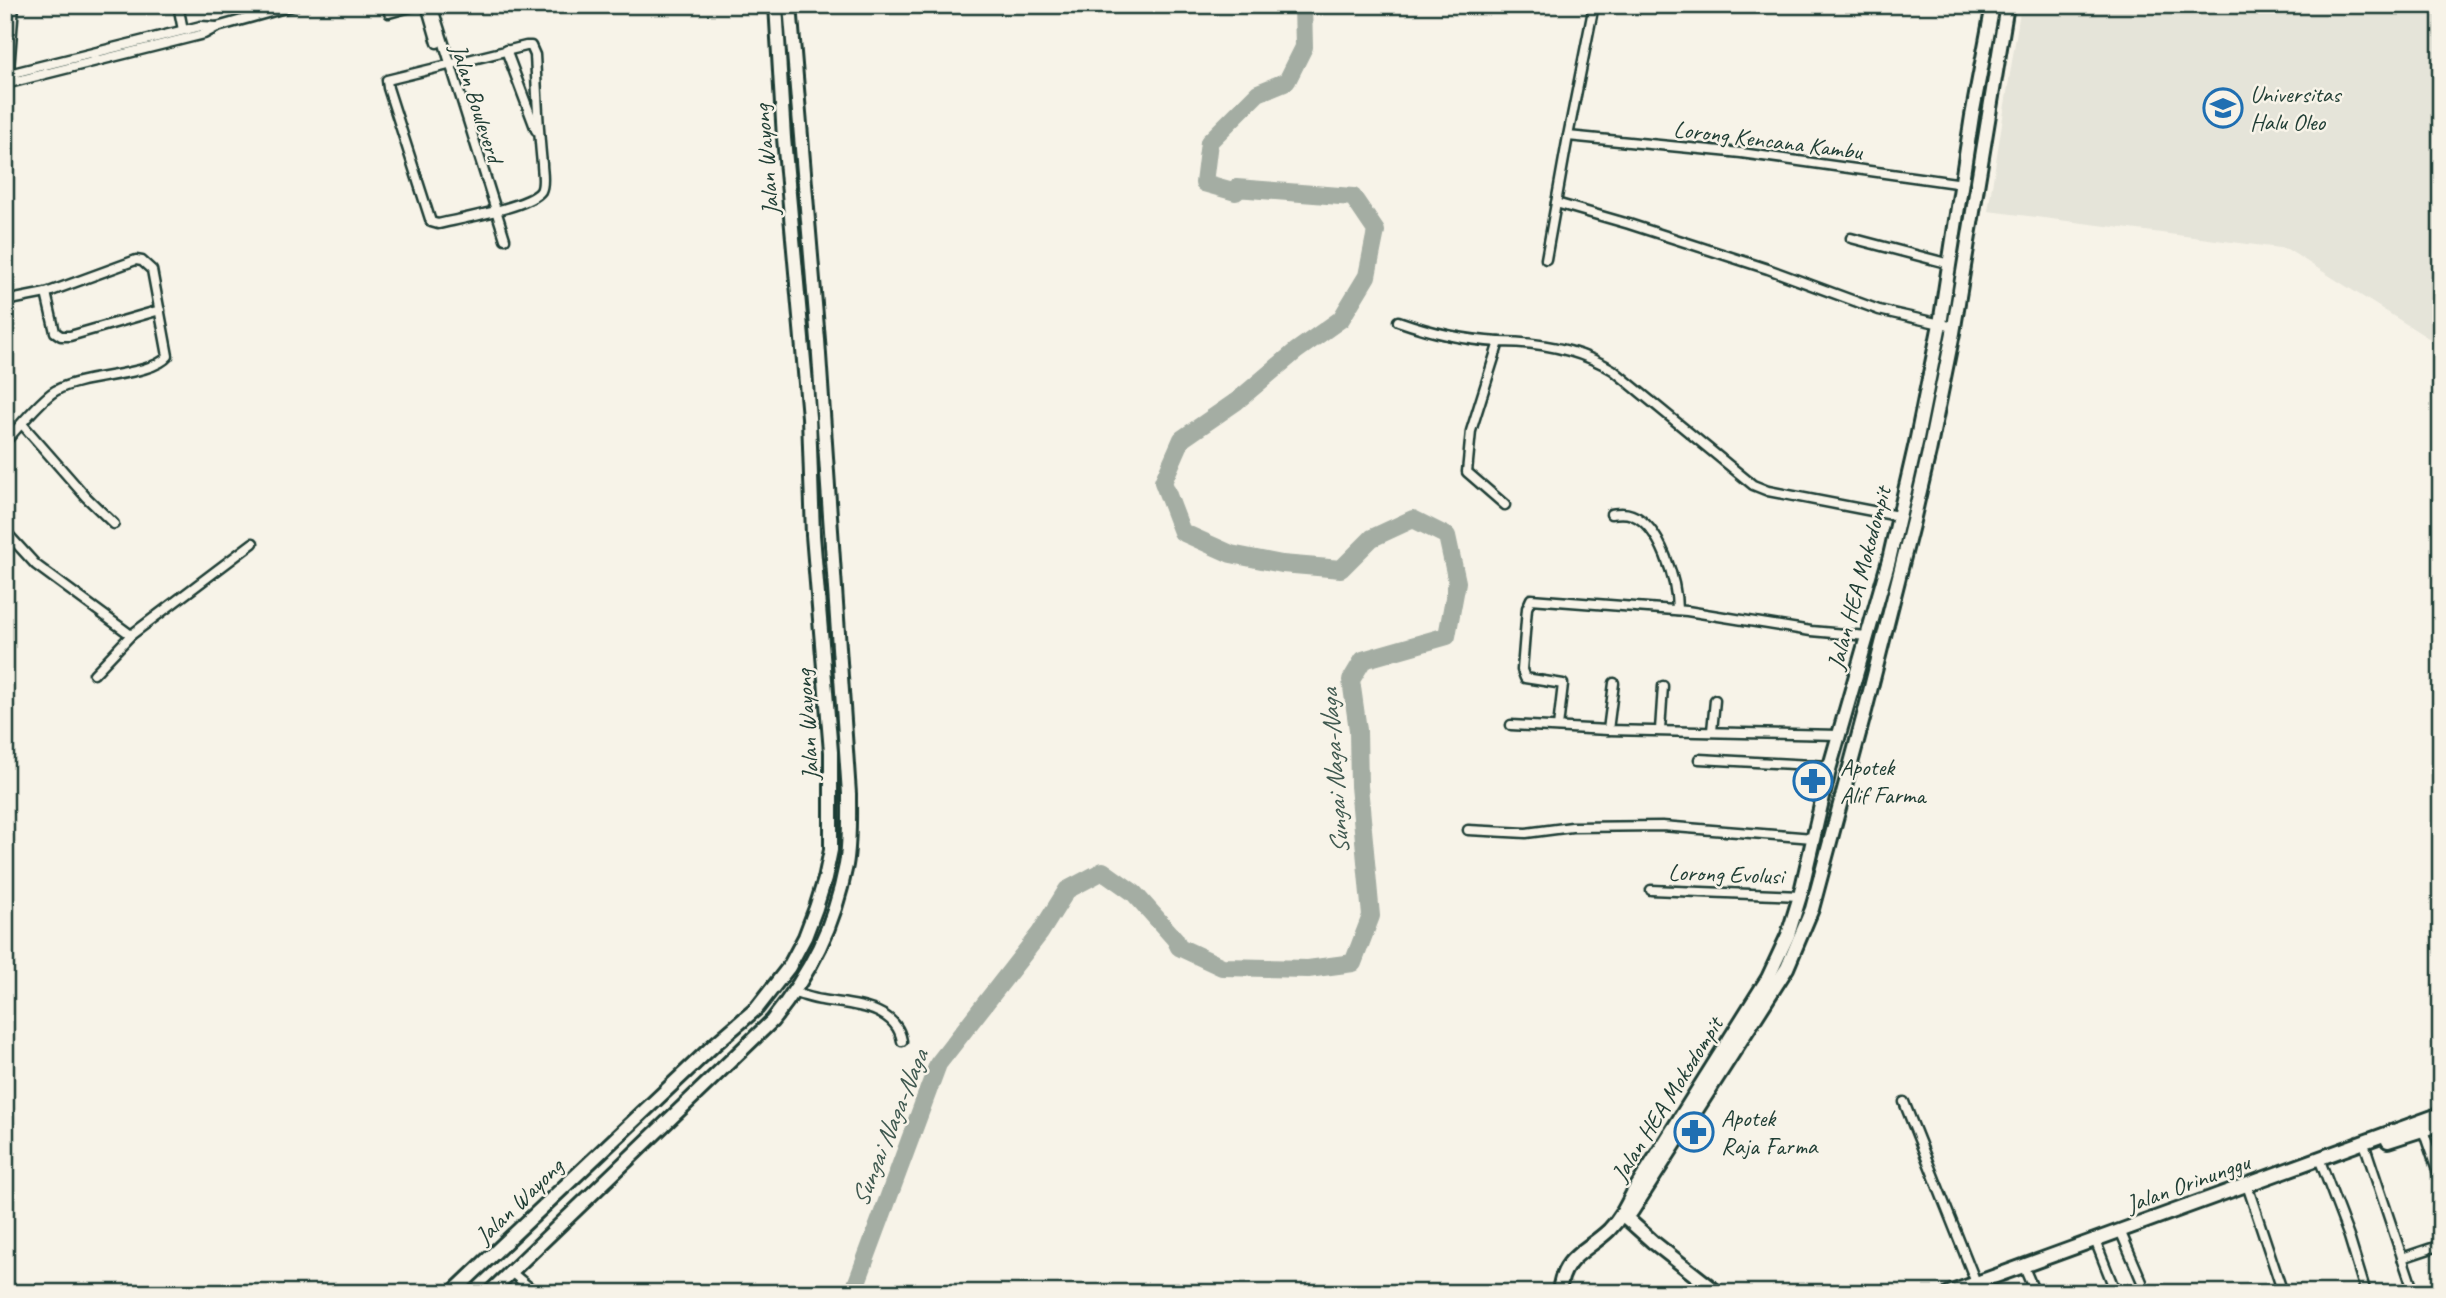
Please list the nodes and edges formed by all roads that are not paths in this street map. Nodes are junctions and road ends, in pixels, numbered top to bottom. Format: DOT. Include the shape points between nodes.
graph roads {
  1 [pos="14,5"];
  2 [pos="178,5"];
  3 [pos="296,5"];
  4 [pos="418,5"];
  5 [pos="426,5"];
  6 [pos="432,5"];
  7 [pos="776,5"];
  8 [pos="790,5"];
  9 [pos="1594,5"];
  10 [pos="1993,5"];
  11 [pos="2007,5"];
  12 [pos="389,13"];
  13 [pos="217,27"];
  14 [pos="183,30"];
  15 [pos="506,50"];
  16 [pos="1984,53"];
  17 [pos="1998,55"];
  18 [pos="447,64"];
  19 [pos="7,79"];
  20 [pos="5,123"];
  21 [pos="538,135"];
  22 [pos="1567,136"];
  23 [pos="1963,184"];
  24 [pos="1556,203"];
  25 [pos="494,211"];
  26 [pos="1852,238"];
  27 [pos="505,239"];
  28 [pos="1546,259"];
  29 [pos="1950,264"];
  30 [pos="46,293"];
  31 [pos="5,301"];
  32 [pos="160,310"];
  33 [pos="1398,321"];
  34 [pos="1940,324"];
  35 [pos="1954,327"];
  36 [pos="1499,342"];
  37 [pos="22,424"];
  38 [pos="5,442"];
  39 [pos="1504,505"];
  40 [pos="1611,514"];
  41 [pos="1898,516"];
  42 [pos="114,524"];
  43 [pos="5,531"];
  44 [pos="254,543"];
  45 [pos="1889,560"];
  46 [pos="1903,563"];
  47 [pos="1677,611"];
  48 [pos="131,635"];
  49 [pos="1867,636"];
  50 [pos="1862,654"];
  51 [pos="1878,658"];
  52 [pos="94,674"];
  53 [pos="1614,683"];
  54 [pos="1663,686"];
  55 [pos="1715,700"];
  56 [pos="1511,724"];
  57 [pos="1558,727"];
  58 [pos="1608,730"];
  59 [pos="1660,730"];
  60 [pos="1712,731"];
  61 [pos="1839,735"];
  62 [pos="1699,759"];
  63 [pos="1830,766"];
  64 [pos="1468,830"];
  65 [pos="1813,838"];
  66 [pos="1651,890"];
  67 [pos="1800,896"];
  68 [pos="794,993"];
  69 [pos="902,1041"];
  70 [pos="1904,1102"];
  71 [pos="2441,1114"];
  72 [pos="2441,1124"];
  73 [pos="2423,1130"];
  74 [pos="2366,1149"];
  75 [pos="2320,1161"];
  76 [pos="2441,1182"];
  77 [pos="2249,1191"];
  78 [pos="1623,1215"];
  79 [pos="2141,1224"];
  80 [pos="2122,1235"];
  81 [pos="2097,1245"];
  82 [pos="2441,1245"];
  83 [pos="2402,1258"];
  84 [pos="510,1272"];
  85 [pos="2026,1272"];
  86 [pos="2142,1283"];
  87 [pos="1976,1289"];
  88 [pos="452,1293"];
  89 [pos="489,1293"];
  90 [pos="536,1293"];
  91 [pos="1559,1293"];
  92 [pos="1706,1293"];
  93 [pos="1718,1293"];
  94 [pos="1949,1293"];
  95 [pos="2035,1293"];
  96 [pos="2116,1293"];
  97 [pos="2283,1293"];
  98 [pos="2366,1293"];
  99 [pos="2414,1293"];
  1 -- 19 [label="street"];
  2 -- 14 [label="street"];
  3 -- 13 [label="street"];
  4 -- 12 [label="street"];
  5 -- 18 [label="street, Jalan Bouleverd"];
  6 -- 18 [label="street, Jalan Bouleverd"];
  7 -- 88 [label="street, Jalan Wayong" via="833,772 831,850 825,880 805,937 789,967 757,1008"];
  8 -- 68 [label="street, Jalan Wayong" via="849,794 846,863 838,896 814,959"];
  9 -- 22 [label="street"];
  10 -- 16 [label="street, Jalan HEA Mokodompit"];
  11 -- 17 [label="street, Jalan HEA Mokodompit"];
  13 -- 14 [label="street"];
  13 -- 19 [label="street" via="204,34"];
  14 -- 19 [label="street"];
  15 -- 18 [label="street"];
  15 -- 21 [label="street"];
  15 -- 21 [label="street" via="531,46 534,51"];
  16 -- 17 [label="street"];
  16 -- 23 [label="street, Jalan HEA Mokodompit"];
  17 -- 35 [label="street, Jalan HEA Mokodompit"];
  18 -- 25 [label="street, Jalan Bouleverd"];
  18 -- 25 [label="street" via="390,79 387,84 431,222"];
  19 -- 20 [label="street"];
  21 -- 25 [label="street" via="541,191 526,202"];
  22 -- 23 [label="street, Lorong Kencana Kambu" via="1741,153"];
  22 -- 24 [label="street"];
  23 -- 29 [label="street, Jalan HEA Mokodompit"];
  24 -- 28 [label="street"];
  24 -- 34 [label="street" via="1768,269 1879,310"];
  25 -- 27 [label="street, Jalan Bouleverd"];
  26 -- 29 [label="street"];
  29 -- 34 [label="street, Jalan HEA Mokodompit"];
  30 -- 31 [label="street"];
  30 -- 32 [label="street" via="55,332 61,336"];
  30 -- 32 [label="street" via="136,260 152,270"];
  32 -- 37 [label="street" via="165,360 69,384 53,392"];
  33 -- 36 [label="street" via="1444,336"];
  34 -- 35 [label="street"];
  34 -- 41 [label="street, Jalan HEA Mokodompit"];
  35 -- 46 [label="street, Jalan HEA Mokodompit"];
  36 -- 39 [label="street" via="1471,430 1467,466 1473,479"];
  36 -- 41 [label="street" via="1555,347 1597,360 1753,485"];
  37 -- 38 [label="street"];
  37 -- 42 [label="street"];
  40 -- 47 [label="street" via="1635,516 1661,545"];
  41 -- 45 [label="street, Jalan HEA Mokodompit"];
  43 -- 48 [label="street" via="36,565"];
  44 -- 48 [label="street"];
  45 -- 46 [label="street"];
  45 -- 49 [label="street, Jalan HEA Mokodompit"];
  46 -- 51 [label="street, Jalan HEA Mokodompit"];
  47 -- 49 [label="street"];
  47 -- 57 [label="street" via="1531,598 1522,670 1525,678 1563,684"];
  48 -- 52 [label="street"];
  49 -- 50 [label="street, Jalan HEA Mokodompit"];
  50 -- 51 [label="street"];
  50 -- 61 [label="street, Jalan HEA Mokodompit"];
  51 -- 78 [label="street, Jalan HEA Mokodompit" via="1804,931 1740,1044 1633,1211"];
  53 -- 58 [label="street"];
  54 -- 59 [label="street"];
  55 -- 60 [label="street"];
  56 -- 57 [label="street"];
  57 -- 58 [label="street"];
  58 -- 59 [label="street"];
  59 -- 60 [label="street"];
  60 -- 61 [label="street"];
  61 -- 63 [label="street, Jalan HEA Mokodompit"];
  62 -- 63 [label="street"];
  63 -- 65 [label="street, Jalan HEA Mokodompit"];
  64 -- 65 [label="street" via="1526,833 1572,827 1662,826"];
  65 -- 67 [label="street, Jalan HEA Mokodompit"];
  66 -- 67 [label="street, Lorong Evolusi"];
  67 -- 78 [label="street, Jalan HEA Mokodompit" via="1768,978"];
  68 -- 69 [label="street" via="868,1008 896,1026"];
  68 -- 84 [label="street, Jalan Wayong" via="761,1032"];
  70 -- 87 [label="street"];
  71 -- 75 [label="street, Jalan Orinunggu"];
  72 -- 73 [label="street, Jalan Orinunggu"];
  73 -- 74 [label="street, Jalan Orinunggu"];
  73 -- 76 [label="street"];
  74 -- 75 [label="street, Jalan Orinunggu"];
  74 -- 83 [label="street"];
  75 -- 77 [label="street, Jalan Orinunggu"];
  75 -- 79 [label="street, Jalan Orinunggu"];
  75 -- 98 [label="street"];
  77 -- 79 [label="street, Jalan Orinunggu"];
  77 -- 97 [label="street"];
  78 -- 91 [label="street" via="1572,1259 1562,1274"];
  78 -- 92 [label="street" via="1640,1237"];
  78 -- 93 [label="street"];
  79 -- 80 [label="street, Jalan Orinunggu"];
  79 -- 87 [label="street, Jalan Orinunggu"];
  80 -- 81 [label="street, Jalan Orinunggu"];
  80 -- 86 [label="street"];
  81 -- 85 [label="street, Jalan Orinunggu"];
  81 -- 96 [label="street"];
  82 -- 83 [label="street"];
  83 -- 99 [label="street"];
  84 -- 89 [label="street, Jalan Wayong"];
  84 -- 90 [label="street"];
  85 -- 87 [label="street, Jalan Orinunggu"];
  85 -- 95 [label="street"];
  87 -- 94 [label="street, Jalan Orinunggu"];
}
